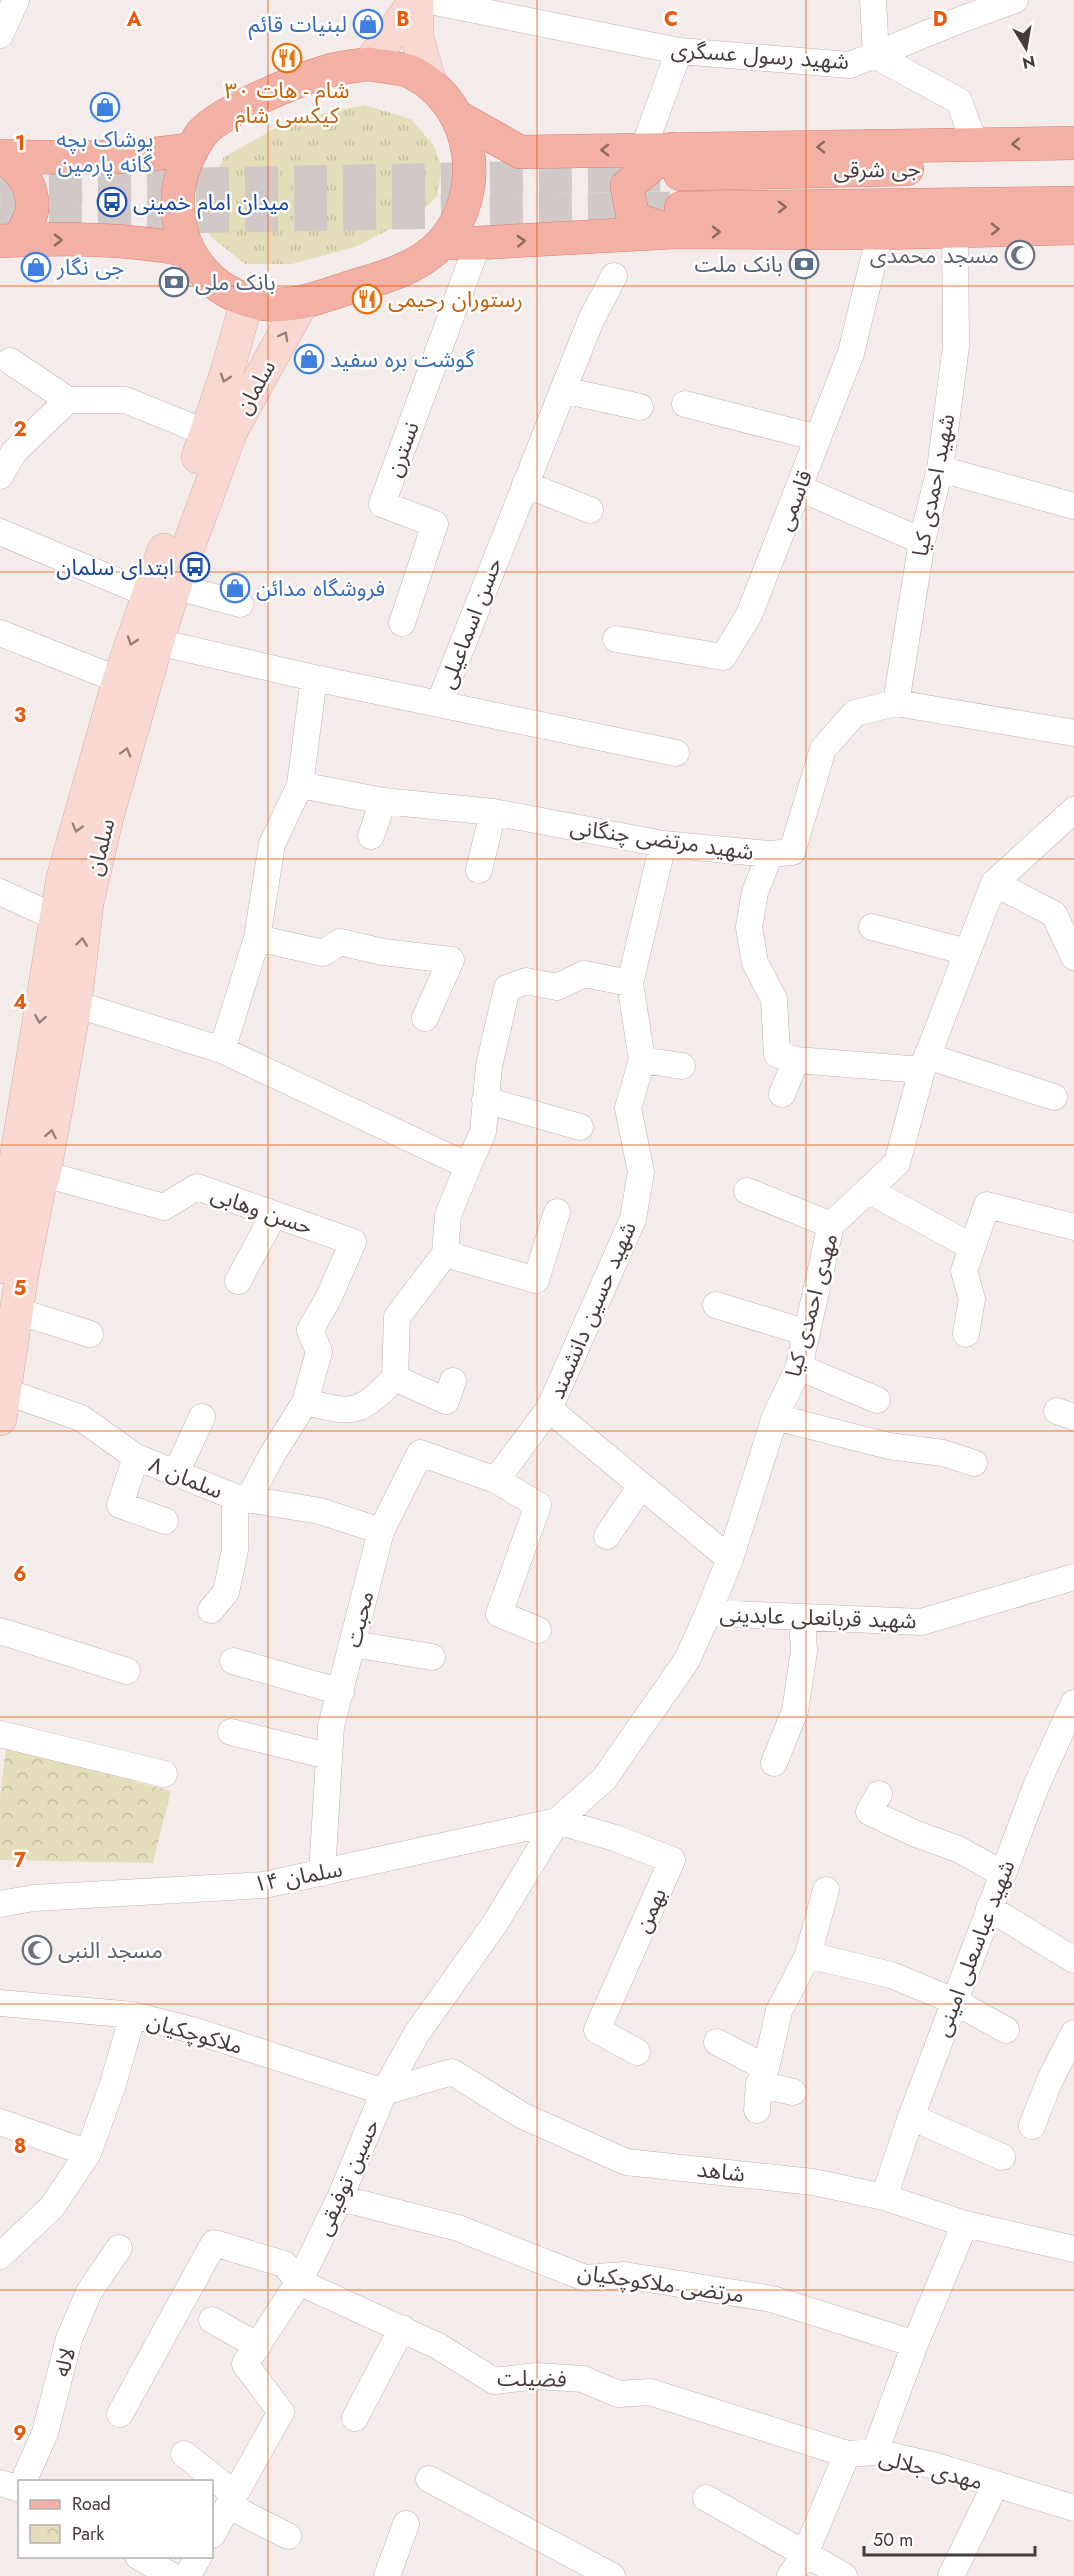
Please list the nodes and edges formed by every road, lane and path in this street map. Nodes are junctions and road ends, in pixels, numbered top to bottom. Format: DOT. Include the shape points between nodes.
graph roads {
  1 [pos="15,0"];
  2 [pos="416,0"];
  3 [pos="425,0"];
  4 [pos="873,0"];
  5 [pos="1015,0"];
  6 [pos="0,35"];
  7 [pos="679,51"];
  8 [pos="876,56"];
  9 [pos="369,64"];
  10 [pos="430,84"];
  11 [pos="458,117"];
  12 [pos="1074,143"];
  13 [pos="975,145"];
  14 [pos="192,149"];
  15 [pos="0,156"];
  16 [pos="665,158"];
  17 [pos="1074,165"];
  18 [pos="1074,203"];
  19 [pos="678,220"];
  20 [pos="1074,228"];
  21 [pos="956,230"];
  22 [pos="880,232"];
  23 [pos="9,241"];
  24 [pos="441,243"];
  25 [pos="478,243"];
  26 [pos="187,250"];
  27 [pos="614,276"];
  28 [pos="247,301"];
  29 [pos="301,304"];
  30 [pos="10,361"];
  31 [pos="563,390"];
  32 [pos="68,400"];
  33 [pos="685,404"];
  34 [pos="640,406"];
  35 [pos="207,433"];
  36 [pos="818,438"];
  37 [pos="940,469"];
  38 [pos="0,477"];
  39 [pos="525,484"];
  40 [pos="799,488"];
  41 [pos="1074,506"];
  42 [pos="590,510"];
  43 [pos="0,532"];
  44 [pos="922,541"];
  45 [pos="161,590"];
  46 [pos="240,604"];
  47 [pos="402,623"];
  48 [pos="0,633"];
  49 [pos="616,639"];
  50 [pos="157,642"];
  51 [pos="314,678"];
  52 [pos="119,680"];
  53 [pos="896,703"];
  54 [pos="439,704"];
  55 [pos="1074,733"];
  56 [pos="676,753"];
  57 [pos="300,785"];
  58 [pos="383,801"];
  59 [pos="1074,810"];
  60 [pos="493,812"];
  61 [pos="1064,830"];
  62 [pos="371,836"];
  63 [pos="663,844"];
  64 [pos="770,854"];
  65 [pos="479,870"];
  66 [pos="994,883"];
  67 [pos="0,892"];
  68 [pos="57,918"];
  69 [pos="872,927"];
  70 [pos="257,938"];
  71 [pos="967,952"];
  72 [pos="1074,957"];
  73 [pos="630,983"];
  74 [pos="75,1004"];
  75 [pos="425,1018"];
  76 [pos="222,1050"];
  77 [pos="642,1060"];
  78 [pos="796,1060"];
  79 [pos="924,1063"];
  80 [pos="682,1066"];
  81 [pos="782,1094"];
  82 [pos="1054,1097"];
  83 [pos="485,1100"];
  84 [pos="580,1127"];
  85 [pos="8,1151"];
  86 [pos="468,1166"];
  87 [pos="44,1174"];
  88 [pos="868,1190"];
  89 [pos="747,1191"];
  90 [pos="557,1212"];
  91 [pos="274,1214"];
  92 [pos="831,1225"];
  93 [pos="1074,1227"];
  94 [pos="12,1230"];
  95 [pos="972,1246"];
  96 [pos="445,1254"];
  97 [pos="0,1278"];
  98 [pos="238,1281"];
  99 [pos="716,1305"];
  100 [pos="17,1311"];
  101 [pos="807,1333"];
  102 [pos="90,1334"];
  103 [pos="966,1334"];
  104 [pos="799,1367"];
  105 [pos="395,1378"];
  106 [pos="453,1381"];
  107 [pos="877,1400"];
  108 [pos="305,1402"];
  109 [pos="2,1405"];
  110 [pos="549,1409"];
  111 [pos="202,1417"];
  112 [pos="775,1417"];
  113 [pos="136,1457"];
  114 [pos="974,1463"];
  115 [pos="176,1473"];
  116 [pos="496,1480"];
  117 [pos="641,1486"];
  118 [pos="241,1499"];
  119 [pos="165,1521"];
  120 [pos="381,1531"];
  121 [pos="607,1536"];
  122 [pos="730,1559"];
  123 [pos="1074,1577"];
  124 [pos="211,1610"];
  125 [pos="708,1613"];
  126 [pos="802,1618"];
  127 [pos="538,1630"];
  128 [pos="0,1631"];
  129 [pos="353,1644"];
  130 [pos="432,1657"];
  131 [pos="233,1660"];
  132 [pos="127,1671"];
  133 [pos="341,1692"];
  134 [pos="1074,1703"];
  135 [pos="231,1732"];
  136 [pos="0,1734"];
  137 [pos="328,1756"];
  138 [pos="774,1763"];
  139 [pos="164,1774"];
  140 [pos="879,1794"];
  141 [pos="557,1821"];
  142 [pos="322,1873"];
  143 [pos="1003,1874"];
  144 [pos="0,1884"];
  145 [pos="826,1890"];
  146 [pos="34,1898"];
  147 [pos="0,1904"];
  148 [pos="989,1908"];
  149 [pos="808,1955"];
  150 [pos="1074,1960"];
  151 [pos="954,2001"];
  152 [pos="0,2003"];
  153 [pos="133,2015"];
  154 [pos="1006,2030"];
  155 [pos="1074,2033"];
  156 [pos="717,2042"];
  157 [pos="637,2052"];
  158 [pos="762,2076"];
  159 [pos="384,2092"];
  160 [pos="793,2092"];
  161 [pos="757,2110"];
  162 [pos="911,2117"];
  163 [pos="0,2122"];
  164 [pos="1032,2126"];
  165 [pos="88,2153"];
  166 [pos="1002,2157"];
  167 [pos="884,2197"];
  168 [pos="340,2198"];
  169 [pos="965,2224"];
  170 [pos="119,2248"];
  171 [pos="1074,2249"];
  172 [pos="0,2256"];
  173 [pos="299,2282"];
  174 [pos="212,2320"];
  175 [pos="402,2328"];
  176 [pos="915,2344"];
  177 [pos="258,2346"];
  178 [pos="120,2414"];
  179 [pos="354,2418"];
  180 [pos="875,2452"];
  181 [pos="184,2454"];
  182 [pos="847,2454"];
  183 [pos="429,2479"];
  184 [pos="23,2480"];
  185 [pos="211,2480"];
  186 [pos="213,2482"];
  187 [pos="0,2483"];
  188 [pos="994,2485"];
  189 [pos="18,2488"];
  190 [pos="706,2498"];
  191 [pos="231,2500"];
  192 [pos="1074,2508"];
  193 [pos="406,2524"];
  194 [pos="213,2533"];
  195 [pos="288,2536"];
  196 [pos="805,2554"];
  197 [pos="141,2558"];
  198 [pos="197,2558"];
  199 [pos="172,2576"];
  200 [pos="187,2576"];
  201 [pos="387,2576"];
  202 [pos="612,2576"];
  203 [pos="790,2576"];
  204 [pos="844,2576"];
  205 [pos="951,2576"];
  1 -- 6 [label="street"];
  2 -- 9 [label="main road"];
  2 -- 10 [label="main road" via="417,37"];
  3 -- 7 [label="street, شهید رسول عسگری"];
  4 -- 8 [label="street"];
  5 -- 8 [label="street, شهید رسول عسگری"];
  7 -- 8 [label="street, شهید رسول عسگری" via="850,65"];
  7 -- 16 [label="street"];
  8 -- 13 [label="street" via="959,100"];
  9 -- 10 [label="main road" via="411,72"];
  9 -- 14 [label="main road" via="330,70 252,102 202,133"];
  10 -- 11 [label="main road"];
  16 -- 11 [label="main road, one-way" via="520,152"];
  11 -- 24 [label="main road" via="469,149 470,183 460,215"];
  12 -- 13 [label="main road, one-way"];
  13 -- 16 [label="main road, one-way"];
  14 -- 15 [label="main road" via="113,159"];
  14 -- 26 [label="main road" via="182,171 178,195 179,223"];
  15 -- 23 [label="main road" via="14,164 30,187 32,212"];
  16 -- 17 [label="main road, جی شرقی"];
  16 -- 19 [label="main road" via="627,186 633,218"];
  19 -- 18 [label="main road, جی شرقی, one-way"];
  19 -- 22 [label="main road, one-way"];
  25 -- 19 [label="main road, one-way"];
  21 -- 20 [label="main road, one-way"];
  21 -- 22 [label="main road"];
  21 -- 37 [label="street, شهید احمدی کیا" via="956,346"];
  22 -- 36 [label="street, قاسمی" via="852,353"];
  23 -- 26 [label="main road, one-way" via="110,240"];
  24 -- 25 [label="main road"];
  24 -- 29 [label="main road" via="401,271"];
  25 -- 47 [label="street, نسترن" via="382,504 435,524"];
  26 -- 28 [label="main road" via="212,283"];
  27 -- 31 [label="street, حسن اسماعیلی" via="591,320"];
  28 -- 29 [label="main road"];
  28 -- 35 [label="main road, سلمان, one-way"];
  45 -- 29 [label="main road, سلمان, one-way" via="231,431"];
  30 -- 32 [label="street"];
  31 -- 34 [label="street"];
  31 -- 39 [label="street, حسن اسماعیلی"];
  32 -- 35 [label="street" via="125,400"];
  32 -- 38 [label="street" via="14,452"];
  33 -- 36 [label="street"];
  35 -- 45 [label="main road, سلمان"];
  36 -- 40 [label="street, قاسمی"];
  37 -- 41 [label="street"];
  37 -- 44 [label="street, شهید احمدی کیا"];
  39 -- 42 [label="street"];
  39 -- 54 [label="street, حسن اسماعیلی"];
  40 -- 44 [label="street"];
  40 -- 49 [label="street, قاسمی" via="749,615 723,657"];
  43 -- 45 [label="street"];
  44 -- 53 [label="street, شهید احمدی کیا"];
  45 -- 46 [label="street"];
  45 -- 50 [label="main road, سلمان"];
  45 -- 52 [label="main road, سلمان, one-way"];
  48 -- 52 [label="street"];
  50 -- 51 [label="street, حسن اسماعیلی"];
  74 -- 50 [label="main road, سلمان, one-way" via="87,903"];
  51 -- 54 [label="street, حسن اسماعیلی"];
  51 -- 57 [label="street"];
  52 -- 68 [label="main road, سلمان, one-way" via="63,878"];
  53 -- 55 [label="street, شهید مرتضی چنگانی"];
  53 -- 64 [label="street, شهید مرتضی چنگانی" via="855,713 823,749 792,852"];
  54 -- 56 [label="street"];
  57 -- 58 [label="street, شهید مرتضی چنگانی"];
  57 -- 70 [label="street" via="272,844"];
  58 -- 60 [label="street, شهید مرتضی چنگانی"];
  58 -- 62 [label="street"];
  59 -- 61 [label="street, مهدی احمدی کیا"];
  60 -- 63 [label="street, شهید مرتضی چنگانی"];
  60 -- 65 [label="street"];
  61 -- 66 [label="street, مهدی احمدی کیا"];
  63 -- 64 [label="street, شهید مرتضی چنگانی"];
  63 -- 73 [label="street, شهید حسین دانشمند"];
  64 -- 78 [label="street" via="755,891 749,927 755,963 774,999 777,1054"];
  66 -- 71 [label="street, مهدی احمدی کیا"];
  66 -- 72 [label="street" via="1054,914"];
  67 -- 68 [label="street"];
  68 -- 85 [label="main road, سلمان, one-way"];
  69 -- 71 [label="street"];
  70 -- 75 [label="street" via="323,953 340,942 383,952 452,960"];
  70 -- 76 [label="street"];
  71 -- 79 [label="street, مهدی احمدی کیا"];
  73 -- 77 [label="street, شهید حسین دانشمند"];
  73 -- 83 [label="street" via="584,975 557,987 526,981 507,988"];
  74 -- 76 [label="street"];
  87 -- 74 [label="main road, سلمان, one-way"];
  76 -- 86 [label="street"];
  77 -- 80 [label="street"];
  77 -- 110 [label="street, شهید حسین دانشمند" via="627,1108 641,1172 633,1219"];
  78 -- 79 [label="street"];
  78 -- 81 [label="street"];
  79 -- 82 [label="street"];
  79 -- 88 [label="street, مهدی احمدی کیا" via="897,1163"];
  83 -- 84 [label="street"];
  83 -- 86 [label="street" via="483,1132"];
  85 -- 94 [label="main road, سلمان"];
  86 -- 96 [label="street" via="448,1215"];
  87 -- 91 [label="street, حسن وهابی" via="164,1207 197,1187"];
  87 -- 94 [label="main road, سلمان"];
  88 -- 92 [label="street, مهدی احمدی کیا"];
  88 -- 95 [label="street"];
  89 -- 92 [label="street"];
  90 -- 96 [label="street" via="536,1280"];
  91 -- 98 [label="street"];
  91 -- 108 [label="street, حسن وهابی" via="353,1242 310,1330 319,1352"];
  92 -- 101 [label="street, مهدی احمدی کیا"];
  93 -- 95 [label="street" via="987,1205"];
  94 -- 97 [label="main road, سلمان"];
  94 -- 100 [label="main road, سلمان"];
  95 -- 103 [label="street" via="964,1271 972,1299"];
  96 -- 105 [label="street" via="397,1317"];
  99 -- 101 [label="street"];
  100 -- 102 [label="street"];
  100 -- 109 [label="main road, سلمان"];
  101 -- 104 [label="street, مهدی احمدی کیا"];
  104 -- 107 [label="street"];
  104 -- 112 [label="street, مهدی احمدی کیا"];
  105 -- 106 [label="street" via="446,1401"];
  105 -- 108 [label="street" via="370,1403 345,1411"];
  108 -- 118 [label="street"];
  109 -- 113 [label="street, سلمان ۸" via="81,1418"];
  110 -- 116 [label="street, شهید حسین دانشمند"];
  110 -- 117 [label="street"];
  111 -- 115 [label="street"];
  112 -- 114 [label="street"];
  112 -- 122 [label="street, مهدی احمدی کیا"];
  113 -- 115 [label="street, سلمان ۸"];
  113 -- 119 [label="street" via="120,1505"];
  115 -- 118 [label="street, سلمان ۸"];
  116 -- 120 [label="street, محبت" via="420,1453"];
  116 -- 127 [label="street" via="538,1504 499,1614"];
  117 -- 121 [label="street"];
  117 -- 122 [label="street"];
  118 -- 120 [label="street, سلمان ۸" via="320,1511"];
  118 -- 124 [label="street" via="226,1592"];
  120 -- 129 [label="street, محبت"];
  122 -- 125 [label="street, مهدی احمدی کیا"];
  123 -- 126 [label="street, شهید قربانعلی عابدینی" via="921,1622"];
  125 -- 126 [label="street, شهید قربانعلی عابدینی"];
  125 -- 141 [label="street, شهید قربانعلی عابدینی" via="687,1660 604,1779"];
  126 -- 138 [label="street" via="804,1652 795,1711"];
  128 -- 132 [label="street"];
  129 -- 130 [label="street"];
  129 -- 133 [label="street, محبت"];
  131 -- 133 [label="street"];
  133 -- 137 [label="street, محبت" via="331,1726"];
  134 -- 143 [label="street, شهید عباسعلی امینی" via="1037,1784"];
  135 -- 137 [label="street"];
  136 -- 139 [label="street"];
  137 -- 142 [label="street, محبت"];
  140 -- 143 [label="street" via="870,1812 958,1849"];
  141 -- 142 [label="street, سلمان ۱۴"];
  141 -- 157 [label="street, بهمن" via="672,1860 597,2030"];
  141 -- 159 [label="street, حسین توفیقی" via="496,1922 417,2033"];
  142 -- 146 [label="street, سلمان ۱۴" via="264,1885"];
  143 -- 148 [label="street, شهید عباسعلی امینی"];
  144 -- 146 [label="street, سلمان ۱۴"];
  145 -- 149 [label="street"];
  146 -- 147 [label="street, سلمان ۱۴"];
  148 -- 150 [label="street"];
  148 -- 151 [label="street, شهید عباسعلی امینی"];
  149 -- 151 [label="street" via="891,1975"];
  149 -- 158 [label="street" via="779,2011"];
  151 -- 154 [label="street"];
  151 -- 162 [label="street, شهید عباسعلی امینی"];
  152 -- 153 [label="street, ملاکوچکیان"];
  153 -- 159 [label="street, ملاکوچکیان" via="196,2031"];
  153 -- 165 [label="street"];
  155 -- 164 [label="street"];
  156 -- 158 [label="street"];
  158 -- 160 [label="street"];
  158 -- 161 [label="street"];
  159 -- 167 [label="street, شاهد" via="452,2072 523,2116 626,2162 813,2182"];
  159 -- 168 [label="street, حسین توفیقی"];
  162 -- 166 [label="street"];
  162 -- 167 [label="street, شهید عباسعلی امینی"];
  163 -- 165 [label="street"];
  165 -- 172 [label="street" via="51,2207"];
  167 -- 169 [label="street, شاهد"];
  168 -- 173 [label="street, حسین توفیقی"];
  168 -- 176 [label="street, مرتضی ملاکوچکیان" via="458,2228 585,2278 624,2275 772,2299"];
  169 -- 171 [label="street, شاهد"];
  169 -- 176 [label="street"];
  170 -- 184 [label="street, لاله" via="89,2292 69,2339 45,2433"];
  173 -- 175 [label="street, فضیلت"];
  173 -- 177 [label="street, حسین توفیقی"];
  173 -- 178 [label="street, فضیلت" via="284,2264 214,2243"];
  174 -- 177 [label="street"];
  175 -- 179 [label="street"];
  175 -- 182 [label="street, فضیلت" via="494,2381 537,2376 583,2379 618,2394 650,2392"];
  176 -- 180 [label="street"];
  177 -- 191 [label="street, حسین توفیقی" via="245,2364 281,2412"];
  180 -- 182 [label="street, مهدی جلالی"];
  180 -- 188 [label="street, مهدی جلالی"];
  181 -- 185 [label="street"];
  182 -- 196 [label="street, مهدی جلالی"];
  183 -- 202 [label="street"];
  186 -- 191 [label="street"];
  187 -- 189 [label="street"];
  188 -- 192 [label="street, مهدی جلالی"];
  188 -- 205 [label="street"];
  190 -- 196 [label="street"];
  191 -- 194 [label="street, حسین توفیقی"];
  191 -- 195 [label="street"];
  193 -- 201 [label="street"];
  196 -- 203 [label="street, مهدی جلالی"];
  196 -- 204 [label="street"];
  197 -- 199 [label="street"];
  198 -- 200 [label="street"];
}
